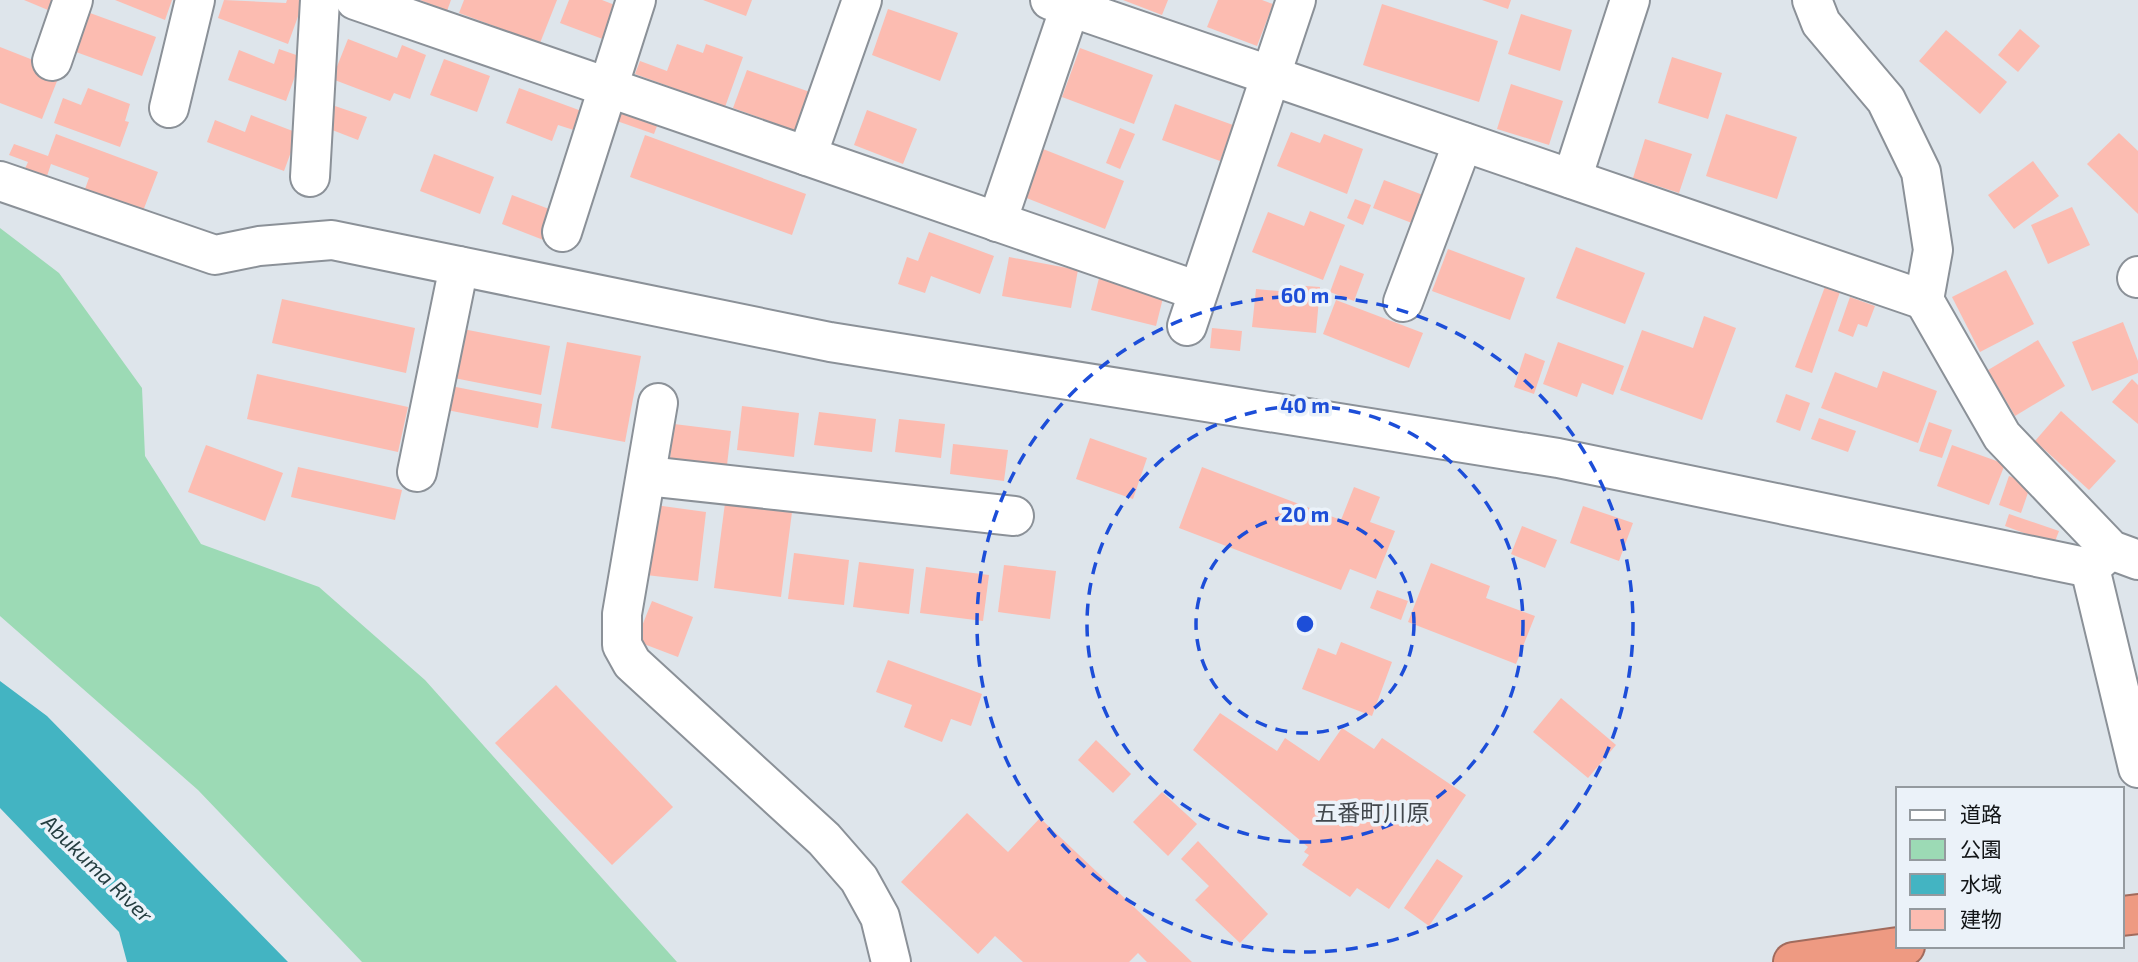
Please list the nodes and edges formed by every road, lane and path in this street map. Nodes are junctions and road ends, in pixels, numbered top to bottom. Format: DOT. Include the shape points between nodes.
graph roads {
  1 [pos="73,0"];
  2 [pos="195,0"];
  3 [pos="320,0"];
  4 [pos="355,0"];
  5 [pos="636,0"];
  6 [pos="862,0"];
  7 [pos="1296,0"];
  8 [pos="1630,0"];
  9 [pos="1812,0"];
  10 [pos="1060,4"];
  11 [pos="52,61"];
  12 [pos="1272,77"];
  13 [pos="606,86"];
  14 [pos="169,108"];
  15 [pos="1463,142"];
  16 [pos="807,156"];
  17 [pos="310,177"];
  18 [pos="1572,180"];
  19 [pos="0,181"];
  20 [pos="997,222"];
  21 [pos="562,232"];
  22 [pos="459,266"];
  23 [pos="1924,300"];
  24 [pos="1403,302"];
  25 [pos="659,403"];
  26 [pos="417,472"];
  27 [pos="647,476"];
  28 [pos="1014,516"];
  29 [pos="2113,559"];
  30 [pos="2138,768"];
  31 [pos="1896,947"];
  32 [pos="1815,960"];
  33 [pos="891,962"];
  1 -- 11 [label="street"];
  2 -- 14 [label="street"];
  3 -- 17 [label="street"];
  4 -- 13 [label="street"];
  5 -- 13 [label="street"];
  6 -- 16 [label="street"];
  7 -- 12 [label="street"];
  8 -- 18 [label="street"];
  9 -- 23 [label="street" via="1821,23 1886,100 1921,172 1933,250"];
  10 -- 12 [label="street"];
  10 -- 20 [label="street"];
  12 -- 15 [label="street"];
  12 -- 20 [label="street" via="1192,308"];
  13 -- 16 [label="street"];
  13 -- 21 [label="street"];
  15 -- 18 [label="street"];
  15 -- 24 [label="street"];
  16 -- 20 [label="street"];
  18 -- 23 [label="street"];
  19 -- 22 [label="street" via="215,255 332,240"];
  22 -- 26 [label="street"];
  22 -- 29 [label="street" via="830,342 1558,458"];
  23 -- 29 [label="street" via="2002,436"];
  25 -- 27 [label="street"];
  27 -- 28 [label="street"];
  27 -- 33 [label="street" via="627,572 622,645 632,663 824,839 859,879 880,917"];
  29 -- 30 [label="street"];
  31 -- 32 [label="highway"];
}
